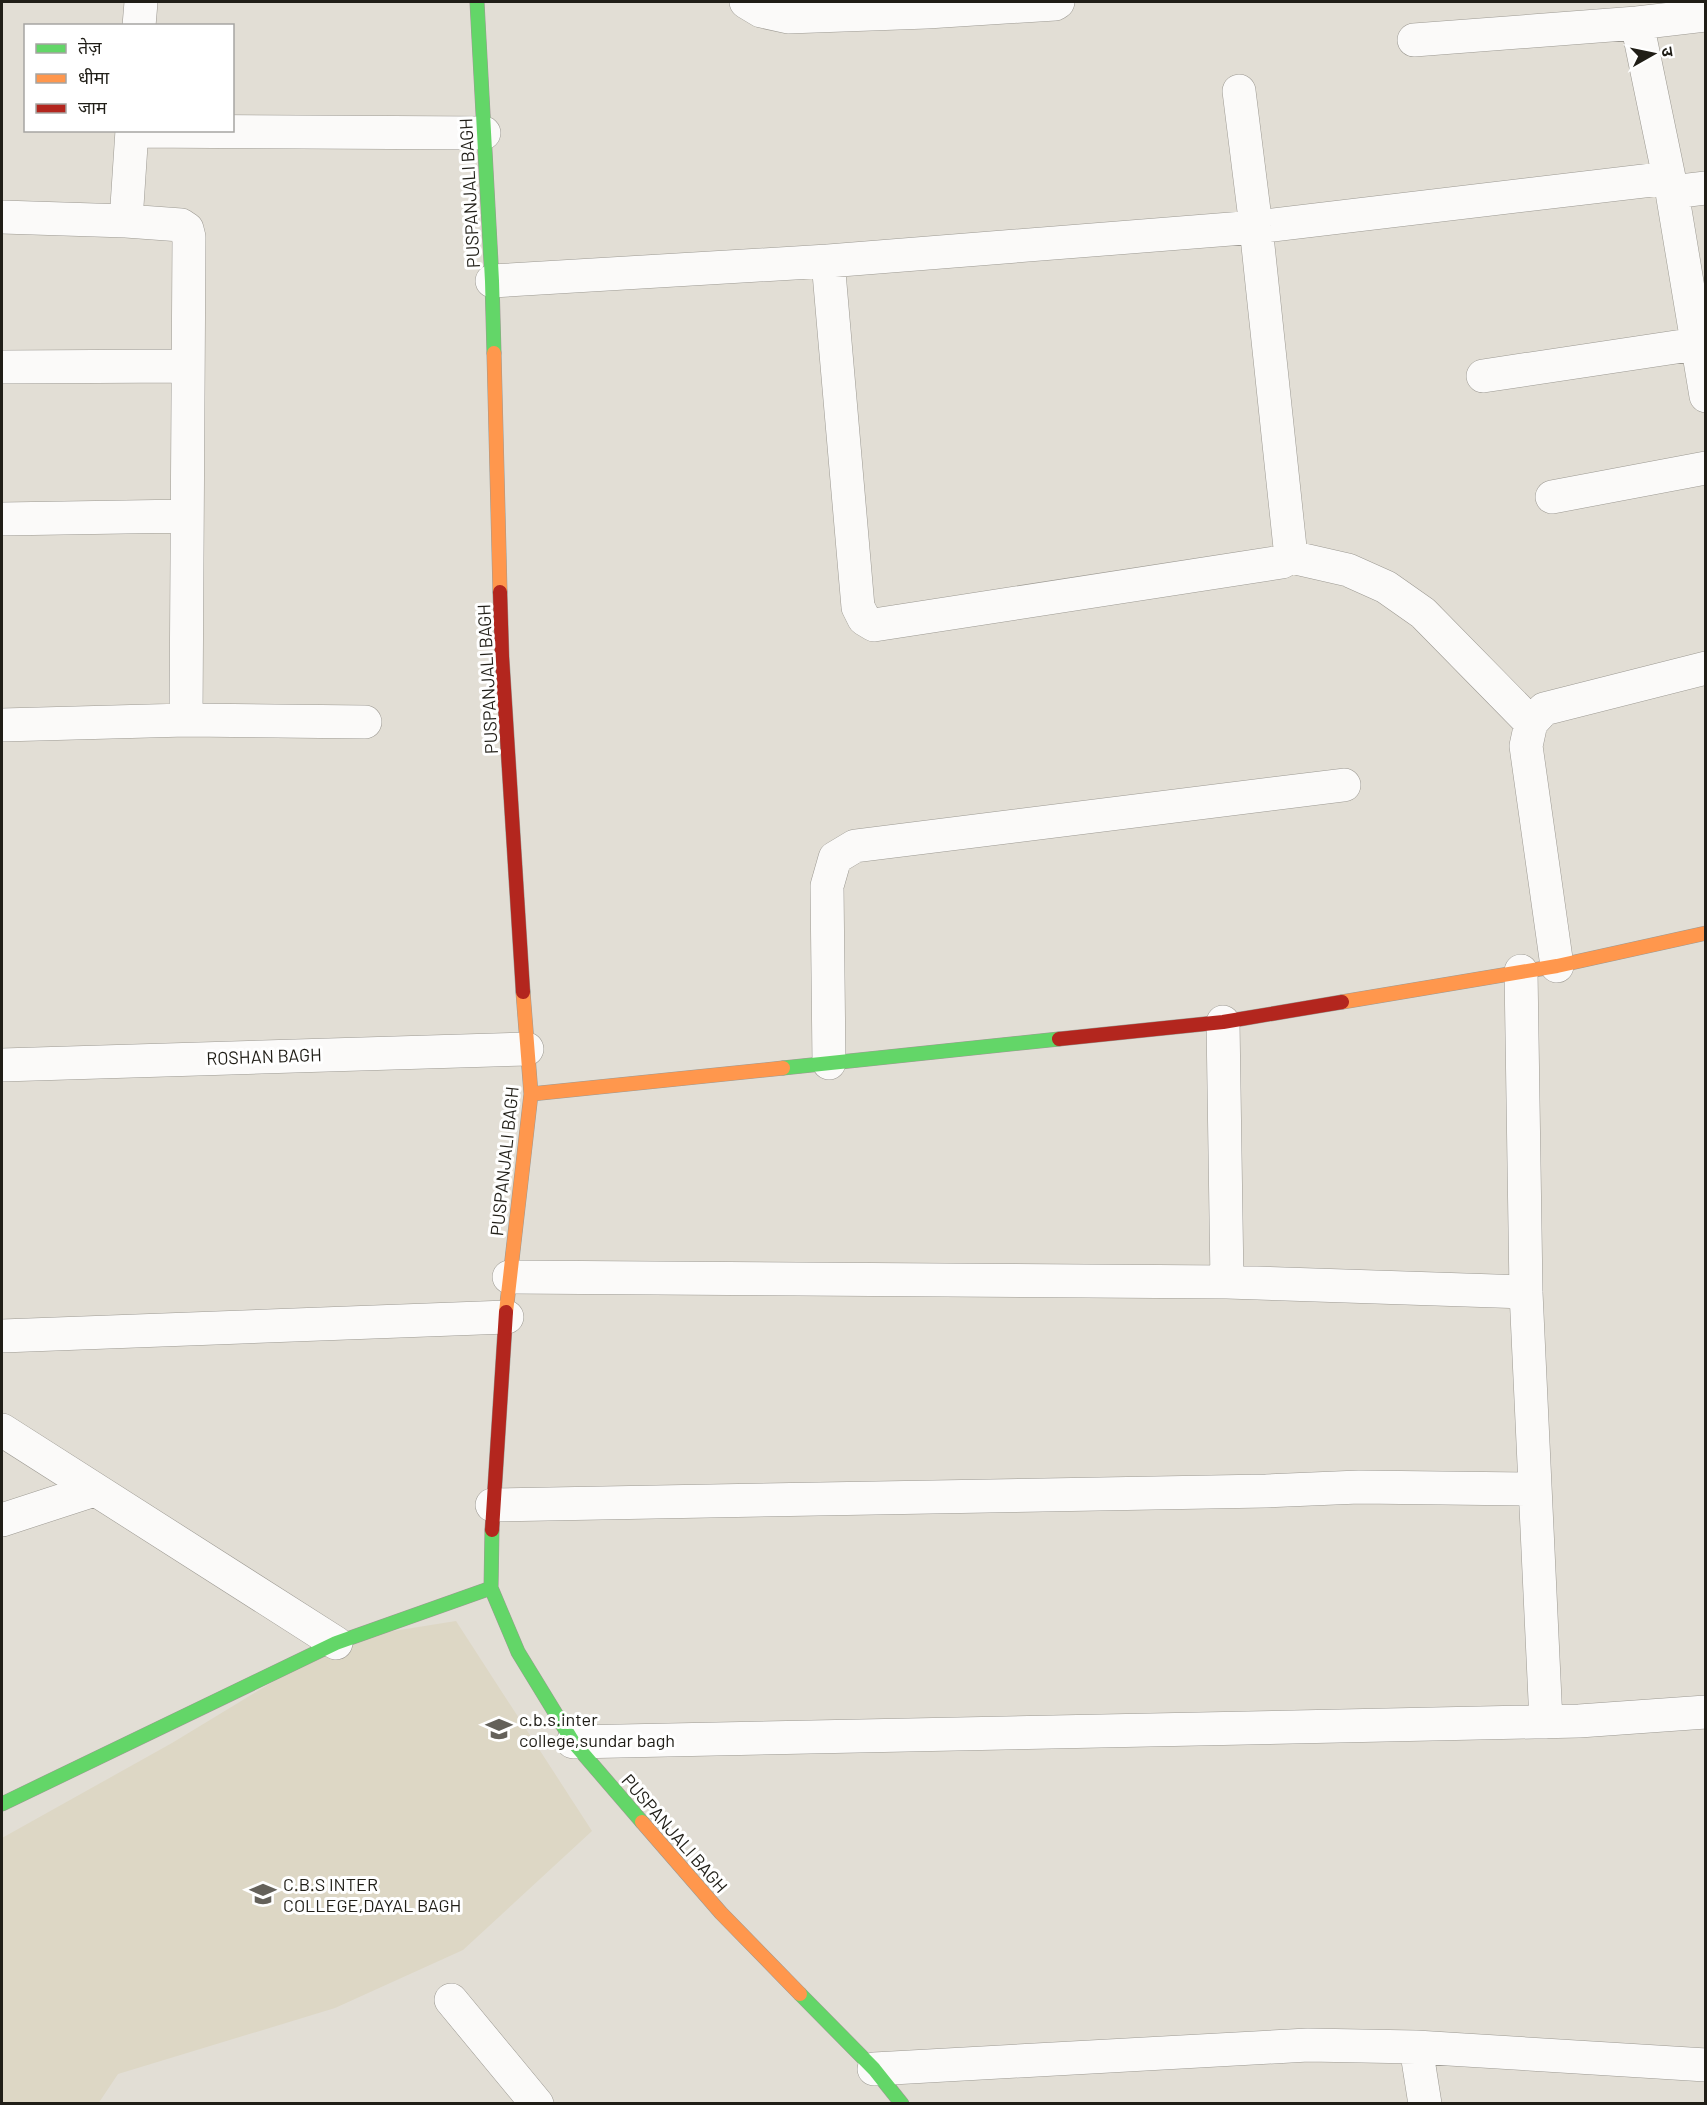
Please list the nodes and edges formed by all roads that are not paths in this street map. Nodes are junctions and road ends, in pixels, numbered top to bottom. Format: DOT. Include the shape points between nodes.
graph roads {
  1 [pos="141,2"];
  2 [pos="477,2"];
  3 [pos="746,2"];
  4 [pos="1058,2"];
  5 [pos="1706,15"];
  6 [pos="1637,23"];
  7 [pos="139,24"];
  8 [pos="1414,40"];
  9 [pos="1239,91"];
  10 [pos="132,132"];
  11 [pos="234,132"];
  12 [pos="484,133"];
  13 [pos="1671,185"];
  14 [pos="1706,188"];
  15 [pos="2,217"];
  16 [pos="126,221"];
  17 [pos="1256,227"];
  18 [pos="828,261"];
  19 [pos="492,281"];
  20 [pos="1696,344"];
  21 [pos="187,366"];
  22 [pos="2,367"];
  23 [pos="1483,376"];
  24 [pos="1706,396"];
  25 [pos="1706,468"];
  26 [pos="1552,497"];
  27 [pos="187,516"];
  28 [pos="2,519"];
  29 [pos="1291,557"];
  30 [pos="1706,668"];
  31 [pos="186,720"];
  32 [pos="365,722"];
  33 [pos="1531,723"];
  34 [pos="2,725"];
  35 [pos="1344,784"];
  36 [pos="1706,933"];
  37 [pos="1557,966"];
  38 [pos="1521,971"];
  39 [pos="1223,1022"];
  40 [pos="527,1049"];
  41 [pos="829,1063"];
  42 [pos="2,1065"];
  43 [pos="531,1094"];
  44 [pos="509,1277"];
  45 [pos="1227,1282"];
  46 [pos="1526,1292"];
  47 [pos="507,1317"];
  48 [pos="2,1336"];
  49 [pos="2,1430"];
  50 [pos="1534,1489"];
  51 [pos="94,1490"];
  52 [pos="492,1505"];
  53 [pos="2,1520"];
  54 [pos="491,1588"];
  55 [pos="336,1643"];
  56 [pos="1706,1712"];
  57 [pos="1546,1722"];
  58 [pos="573,1742"];
  59 [pos="2,1804"];
  60 [pos="451,2000"];
  61 [pos="1416,2047"];
  62 [pos="1706,2064"];
  63 [pos="874,2069"];
  64 [pos="537,2103"];
  65 [pos="902,2103"];
  66 [pos="1425,2103"];
  1 -- 7 [label="street"];
  2 -- 12 [label="street, PUSPANJALI BAGH"];
  3 -- 4 [label="street" via="761,11 788,17"];
  5 -- 6 [label="street"];
  6 -- 8 [label="street"];
  6 -- 13 [label="street"];
  9 -- 17 [label="street"];
  10 -- 16 [label="street"];
  11 -- 12 [label="street"];
  12 -- 19 [label="street, PUSPANJALI BAGH"];
  13 -- 14 [label="street"];
  13 -- 17 [label="street"];
  13 -- 20 [label="street"];
  15 -- 16 [label="street"];
  16 -- 21 [label="street" via="181,225 187,229"];
  17 -- 18 [label="street"];
  17 -- 29 [label="street"];
  18 -- 19 [label="street"];
  18 -- 29 [label="street" via="858,607 864,619 874,625 1282,562"];
  19 -- 40 [label="street, PUSPANJALI BAGH" via="502,657"];
  20 -- 23 [label="street"];
  20 -- 24 [label="street"];
  21 -- 22 [label="street"];
  21 -- 27 [label="street"];
  25 -- 26 [label="street"];
  27 -- 28 [label="street"];
  27 -- 31 [label="street"];
  29 -- 33 [label="street" via="1348,570 1386,587 1423,614"];
  30 -- 33 [label="street" via="1544,709"];
  31 -- 32 [label="street"];
  31 -- 34 [label="street"];
  33 -- 37 [label="street" via="1526,746"];
  35 -- 41 [label="street" via="855,846 835,858 827,886"];
  36 -- 37 [label="street"];
  37 -- 38 [label="street"];
  38 -- 39 [label="street"];
  38 -- 46 [label="street"];
  39 -- 41 [label="street"];
  39 -- 45 [label="street"];
  40 -- 42 [label="street, ROSHAN BAGH"];
  40 -- 43 [label="street, PUSPANJALI BAGH"];
  41 -- 43 [label="street"];
  43 -- 44 [label="street, PUSPANJALI BAGH"];
  44 -- 45 [label="street"];
  44 -- 47 [label="street, PUSPANJALI BAGH"];
  45 -- 46 [label="street"];
  46 -- 50 [label="street"];
  47 -- 48 [label="street"];
  47 -- 52 [label="street, PUSPANJALI BAGH"];
  49 -- 51 [label="street"];
  50 -- 52 [label="street" via="1359,1488"];
  50 -- 57 [label="street"];
  51 -- 53 [label="street"];
  51 -- 55 [label="street"];
  52 -- 54 [label="street, PUSPANJALI BAGH"];
  54 -- 55 [label="street"];
  54 -- 58 [label="street, PUSPANJALI BAGH" via="518,1652"];
  55 -- 59 [label="street"];
  56 -- 57 [label="street"];
  57 -- 58 [label="street"];
  58 -- 63 [label="street, PUSPANJALI BAGH" via="720,1913"];
  60 -- 64 [label="street"];
  61 -- 62 [label="street"];
  61 -- 63 [label="street" via="1308,2045"];
  61 -- 66 [label="street"];
  63 -- 65 [label="street, PUSPANJALI BAGH"];
}
